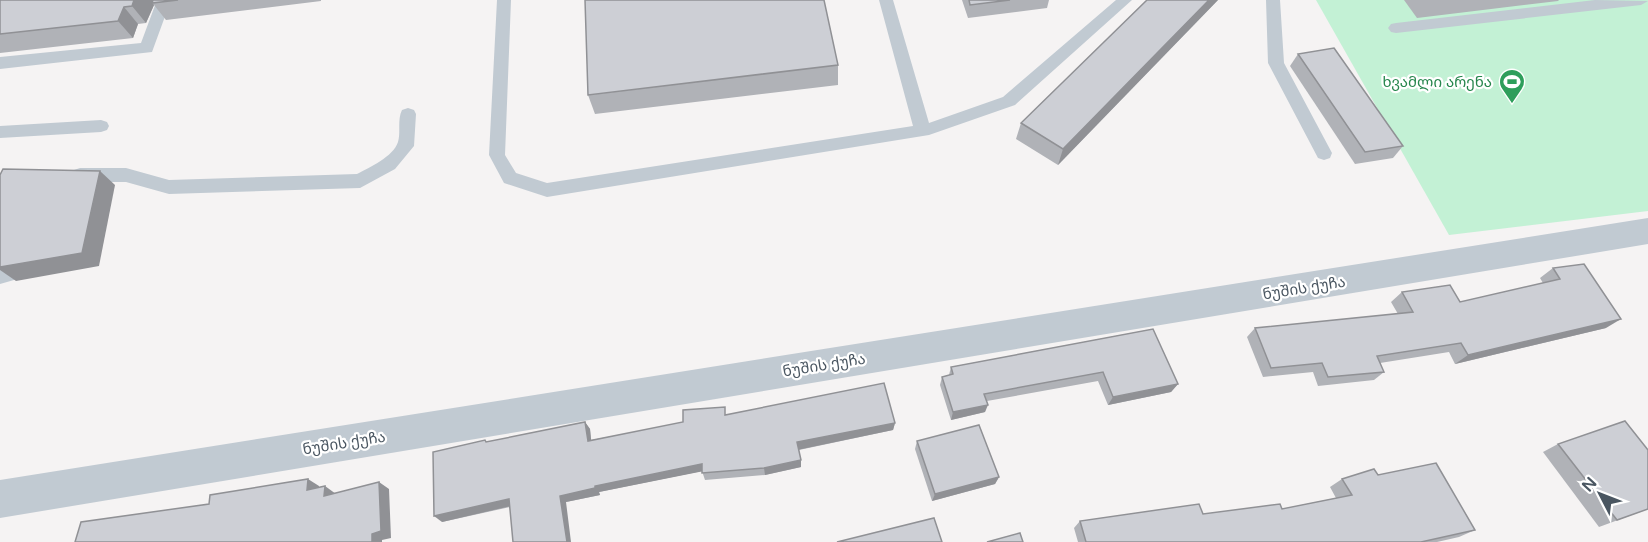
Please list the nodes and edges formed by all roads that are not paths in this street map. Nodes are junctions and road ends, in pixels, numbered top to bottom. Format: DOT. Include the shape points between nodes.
graph roads {
  1 [pos="164,0"];
  2 [pos="504,0"];
  3 [pos="886,0"];
  4 [pos="1125,0"];
  5 [pos="1273,0"];
  6 [pos="1641,0"];
  7 [pos="1396,28"];
  8 [pos="0,63"];
  9 [pos="408,114"];
  10 [pos="101,126"];
  11 [pos="923,131"];
  12 [pos="0,132"];
  13 [pos="1324,153"];
  14 [pos="69,174"];
  15 [pos="1648,231"];
  16 [pos="0,499"];
  1 -- 8 [label="lane" via="147,48"];
  2 -- 11 [label="lane" via="497,155 510,178 547,190"];
  3 -- 11 [label="lane"];
  4 -- 11 [label="lane" via="1009,101"];
  5 -- 13 [label="lane" via="1276,63"];
  6 -- 7 [label="lane"];
  9 -- 14 [label="lane" via="406,146 389,164 360,181 169,187 126,175"];
  10 -- 12 [label="lane"];
  15 -- 16 [label="street, ნუშის ქუჩა"];
}
